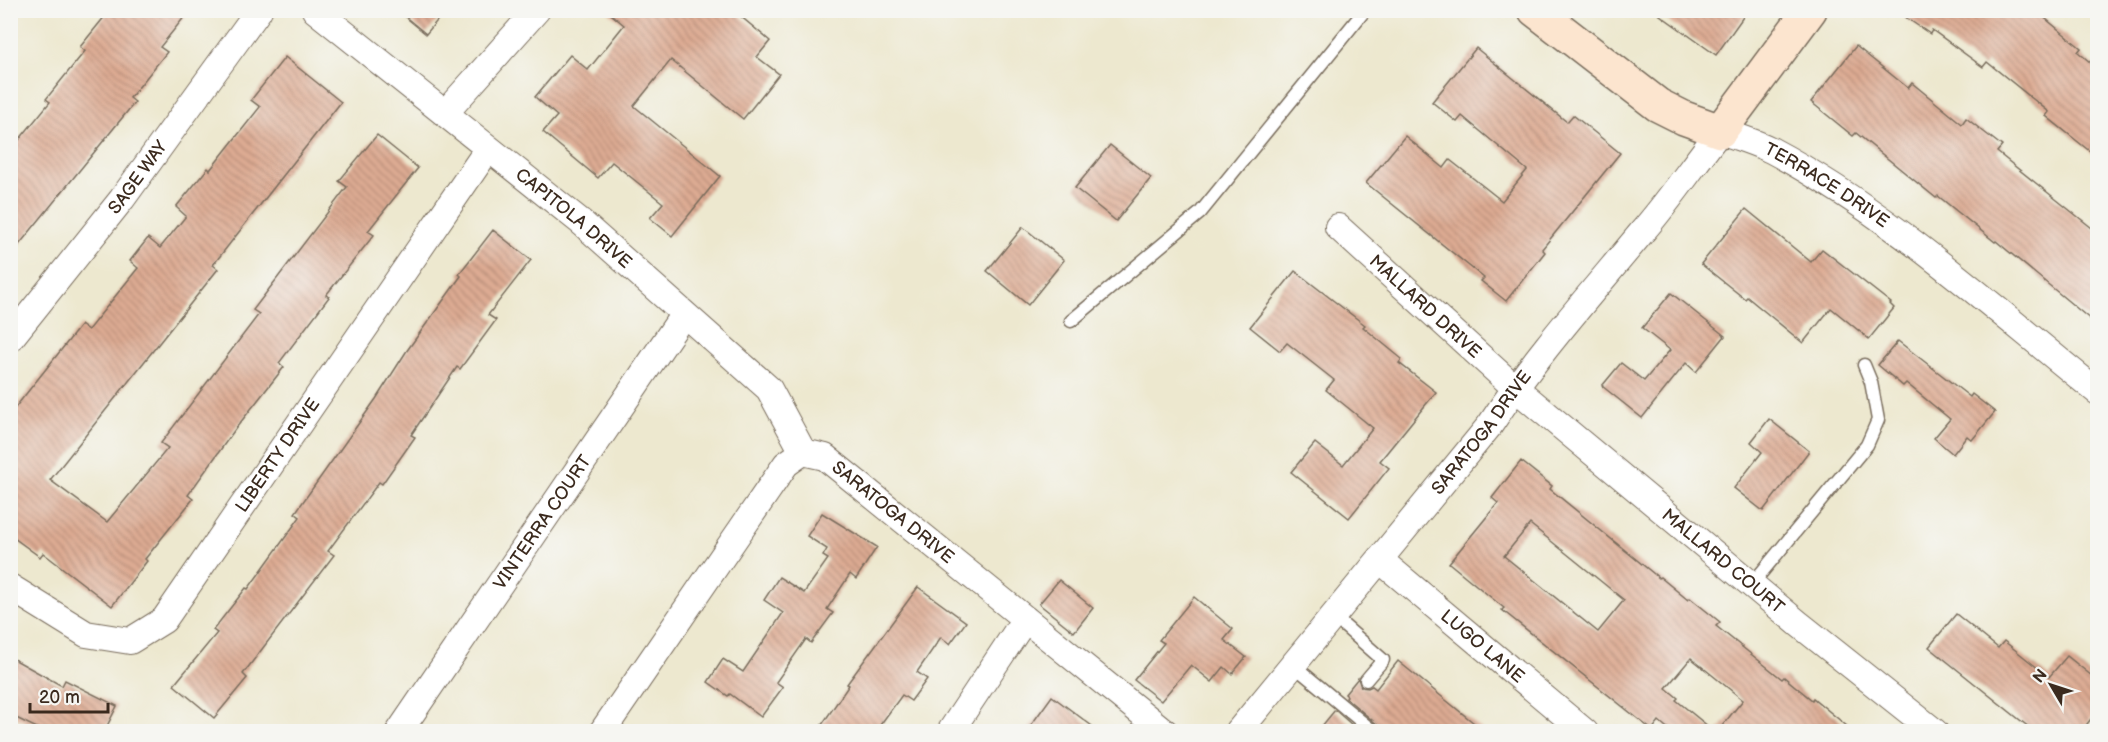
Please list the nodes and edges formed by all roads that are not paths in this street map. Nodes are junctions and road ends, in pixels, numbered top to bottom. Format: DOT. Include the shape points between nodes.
graph roads {
  1 [pos="259,10"];
  2 [pos="315,10"];
  3 [pos="537,10"];
  4 [pos="1365,10"];
  5 [pos="1535,10"];
  6 [pos="1810,10"];
  7 [pos="445,113"];
  8 [pos="1720,131"];
  9 [pos="488,149"];
  10 [pos="1338,227"];
  11 [pos="684,314"];
  12 [pos="1071,321"];
  13 [pos="10,339"];
  14 [pos="1864,366"];
  15 [pos="1514,387"];
  16 [pos="2097,392"];
  17 [pos="803,452"];
  18 [pos="1380,560"];
  19 [pos="1752,584"];
  20 [pos="10,587"];
  21 [pos="1333,616"];
  22 [pos="1025,619"];
  23 [pos="1292,664"];
  24 [pos="1366,680"];
  25 [pos="399,732"];
  26 [pos="602,732"];
  27 [pos="950,732"];
  28 [pos="1165,732"];
  29 [pos="1238,732"];
  30 [pos="1374,732"];
  31 [pos="1585,732"];
  32 [pos="1935,732"];
  1 -- 13 [label="street, SAGE WAY" via="122,200"];
  2 -- 7 [label="street, CAPITOLA DRIVE"];
  3 -- 7 [label="street"];
  4 -- 12 [label="lane" via="1200,213"];
  5 -- 8 [label="street, TERRACE DRIVE" via="1658,105"];
  6 -- 8 [label="street"];
  7 -- 9 [label="street, CAPITOLA DRIVE"];
  8 -- 15 [label="street, SARATOGA DRIVE"];
  8 -- 16 [label="street, TERRACE DRIVE" via="1769,149 1900,232"];
  9 -- 11 [label="street, CAPITOLA DRIVE" via="581,222"];
  9 -- 20 [label="street, LIBERTY DRIVE" via="164,620 130,641 86,634"];
  10 -- 15 [label="street, MALLARD DRIVE"];
  11 -- 17 [label="street, CAPITOLA DRIVE" via="769,389"];
  11 -- 25 [label="street, VINTERRA COURT"];
  14 -- 19 [label="lane" via="1878,420 1868,445"];
  15 -- 18 [label="street, SARATOGA DRIVE" via="1490,425"];
  15 -- 19 [label="street, MALLARD COURT"];
  17 -- 22 [label="street, SARATOGA DRIVE" via="825,457"];
  17 -- 26 [label="street" via="786,464"];
  18 -- 21 [label="street, SARATOGA DRIVE"];
  18 -- 31 [label="street, LUGO LANE"];
  19 -- 32 [label="street, MALLARD COURT"];
  21 -- 23 [label="street, SARATOGA DRIVE"];
  21 -- 24 [label="lane" via="1383,660"];
  22 -- 27 [label="street"];
  22 -- 28 [label="street, SARATOGA DRIVE"];
  23 -- 29 [label="street, SARATOGA DRIVE"];
  23 -- 30 [label="lane" via="1347,703"];
}
